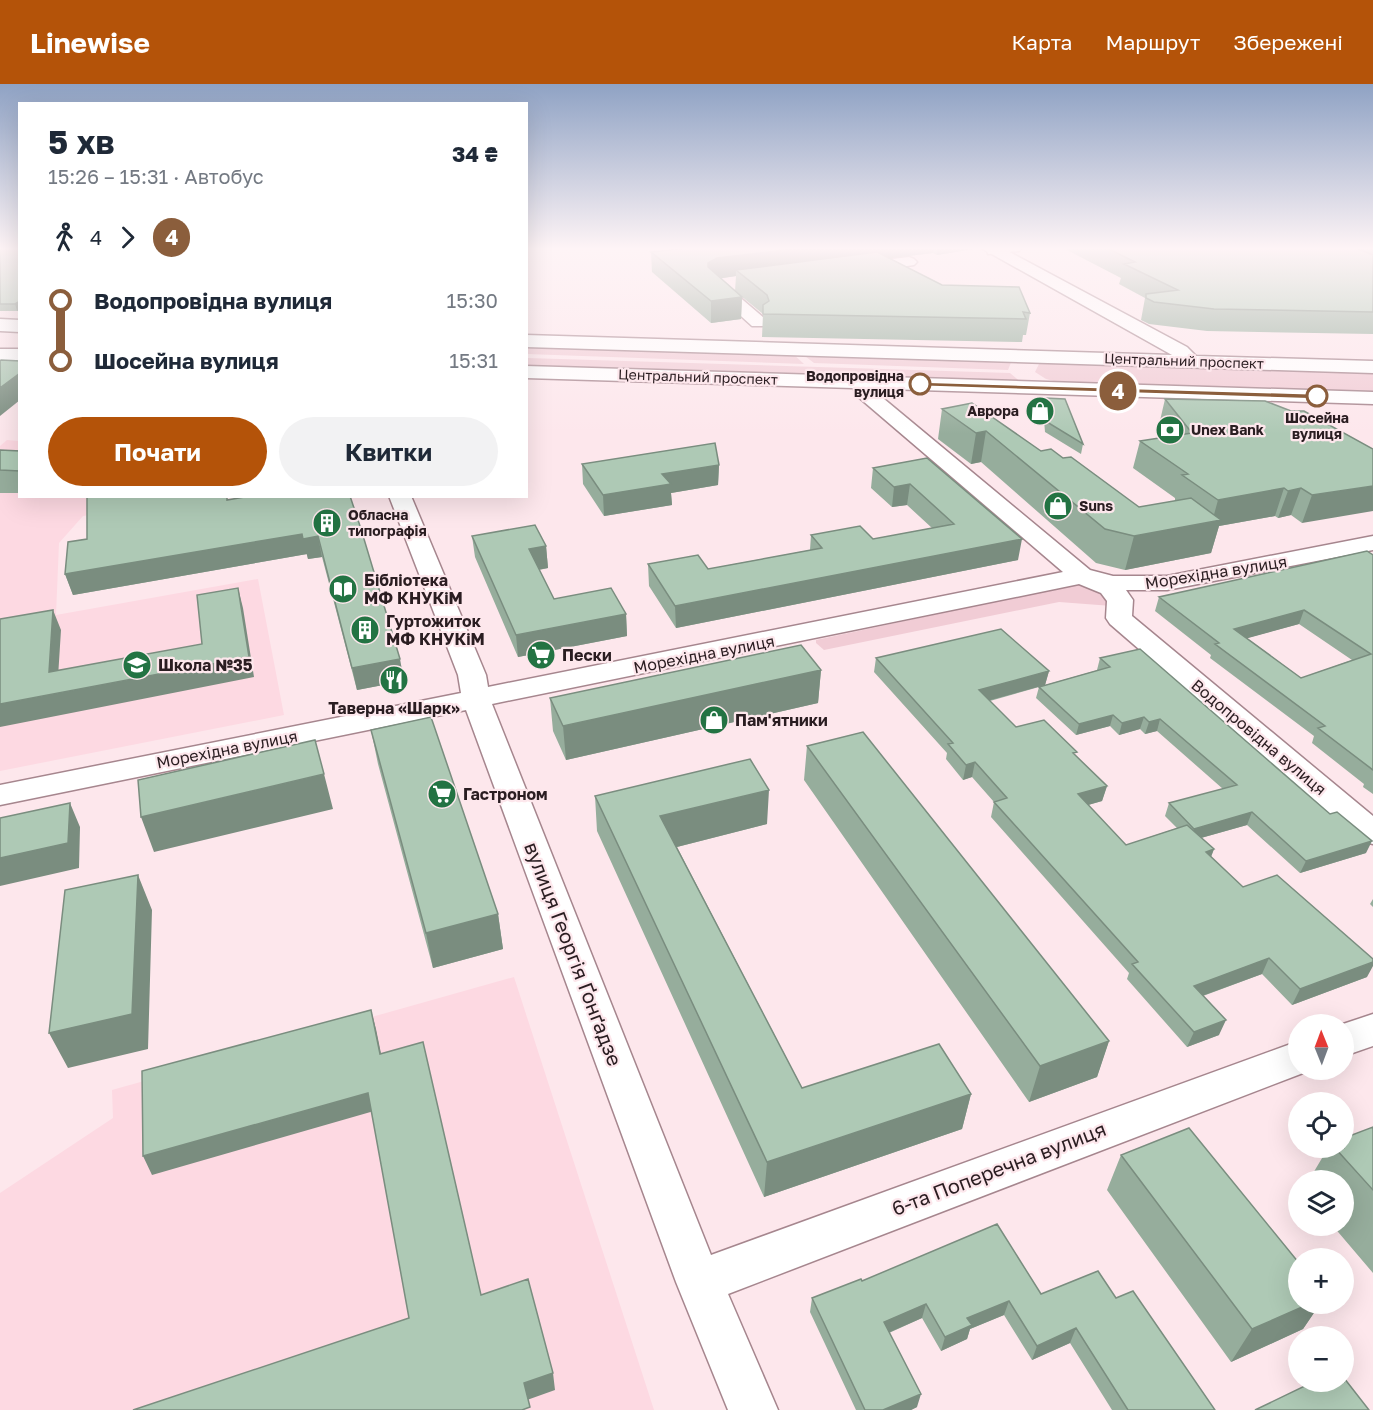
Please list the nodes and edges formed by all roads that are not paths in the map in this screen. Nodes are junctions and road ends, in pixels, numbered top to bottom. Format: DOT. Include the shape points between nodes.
graph roads {
  1 [pos="744,310"];
  2 [pos="1103,310"];
  3 [pos="758,322"];
  4 [pos="0,325"];
  5 [pos="18,326"];
  6 [pos="528,341"];
  7 [pos="1050,357"];
  8 [pos="1190,361"];
  9 [pos="1372,367"];
  10 [pos="528,372"];
  11 [pos="860,382"];
  12 [pos="1057,388"];
  13 [pos="1275,395"];
  14 [pos="1373,398"];
  15 [pos="1301,417"];
  16 [pos="401,498"];
  17 [pos="1373,543"];
  18 [pos="1082,576"];
  19 [pos="476,699"];
  20 [pos="0,795"];
  21 [pos="1373,832"];
  22 [pos="1373,1030"];
  23 [pos="1354,1037"];
  24 [pos="1288,1061"];
  25 [pos="699,1282"];
  26 [pos="753,1410"];
  1 -- 3 [label="street"];
  2 -- 8 [label="main road" via="1180,351"];
  4 -- 5 [label="main road"];
  6 -- 7 [label="main road, Центральний проспект"];
  7 -- 8 [label="main road, Центральний проспект"];
  7 -- 12 [label="main road" via="1028,362 1023,372 1038,383"];
  8 -- 9 [label="main road, Центральний проспект"];
  10 -- 11 [label="main road, Центральний проспект"];
  11 -- 12 [label="main road, Центральний проспект"];
  11 -- 18 [label="street, Водопровідна вулиця" via="863,392"];
  12 -- 13 [label="main road, Центральний проспект"];
  13 -- 14 [label="main road, Центральний проспект"];
  13 -- 15 [label="main road"];
  16 -- 19 [label="street, вулиця Георгія Ґонґадзе" via="472,675"];
  17 -- 18 [label="street, Морехідна вулиця" via="1167,582 1113,583"];
  18 -- 19 [label="street, Морехідна вулиця"];
  18 -- 21 [label="street, Водопровідна вулиця" via="1110,588 1120,600 1119,618"];
  19 -- 20 [label="street, Морехідна вулиця"];
  19 -- 25 [label="street, вулиця Георгія Ґонґадзе"];
  22 -- 23 [label="street"];
  24 -- 25 [label="street, 6-та Поперечна вулиця"];
  25 -- 26 [label="street, вулиця Георгія Ґонґадзе"];
}
